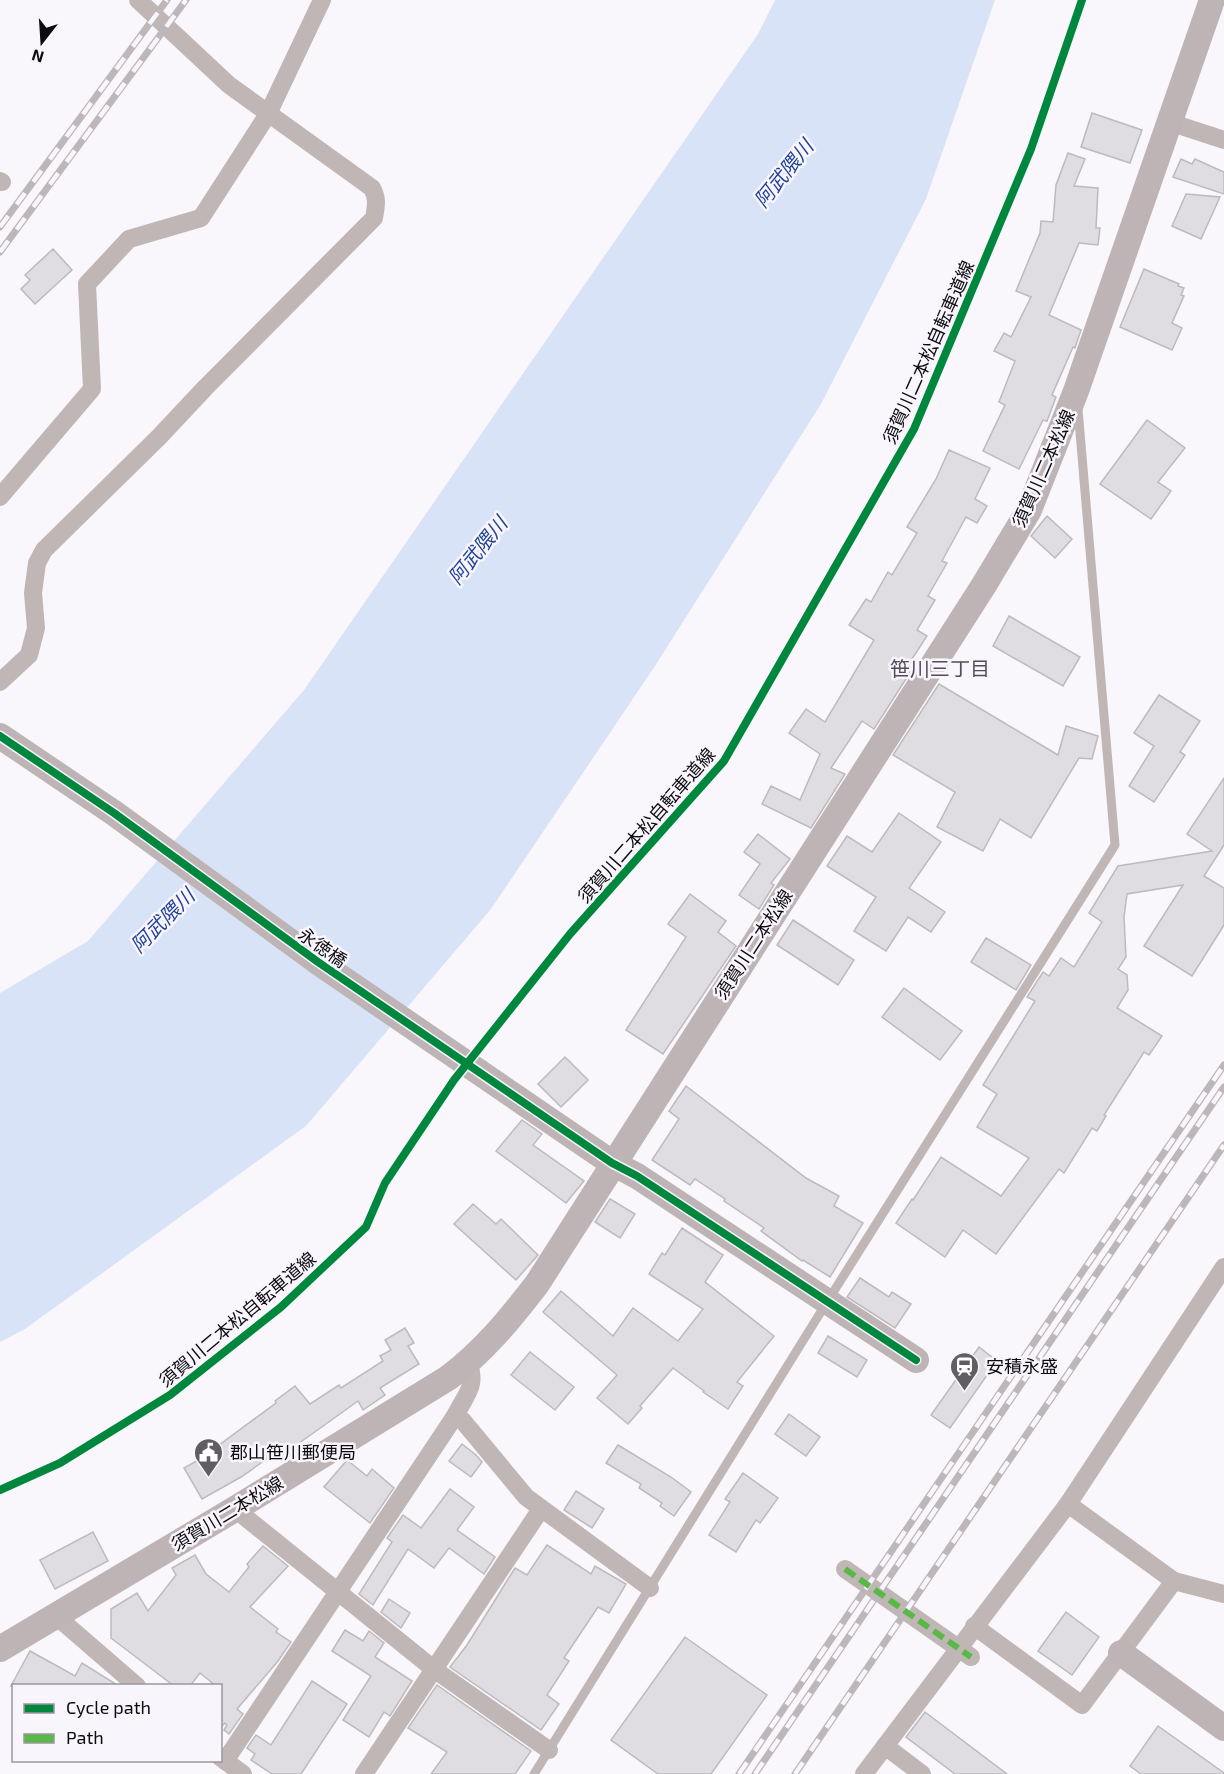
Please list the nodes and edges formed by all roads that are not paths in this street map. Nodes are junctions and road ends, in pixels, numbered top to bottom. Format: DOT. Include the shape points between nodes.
graph roads {
  1 [pos="138,0"];
  2 [pos="322,0"];
  3 [pos="1212,0"];
  4 [pos="268,114"];
  5 [pos="1169,122"];
  6 [pos="1224,140"];
  7 [pos="1076,392"];
  8 [pos="0,496"];
  9 [pos="0,682"];
  10 [pos="0,736"];
  11 [pos="612,1163"];
  12 [pos="1224,1267"];
  13 [pos="827,1302"];
  14 [pos="916,1360"];
  15 [pos="468,1363"];
  16 [pos="455,1416"];
  17 [pos="1068,1504"];
  18 [pos="235,1509"];
  19 [pos="541,1509"];
  20 [pos="845,1569"];
  21 [pos="1174,1581"];
  22 [pos="650,1587"];
  23 [pos="338,1591"];
  24 [pos="1224,1594"];
  25 [pos="56,1616"];
  26 [pos="974,1626"];
  27 [pos="0,1649"];
  28 [pos="1121,1653"];
  29 [pos="971,1657"];
  30 [pos="435,1670"];
  31 [pos="135,1684"];
  32 [pos="1224,1728"];
  33 [pos="885,1746"];
  34 [pos="549,1750"];
  35 [pos="223,1759"];
  36 [pos="243,1774"];
  37 [pos="364,1774"];
  38 [pos="534,1774"];
  39 [pos="864,1774"];
  40 [pos="921,1774"];
  1 -- 4 [label="street" via="229,85"];
  2 -- 4 [label="street"];
  3 -- 5 [label="main road, 須賀川二本松線"];
  4 -- 8 [label="street" via="201,218 129,239 87,284 92,388"];
  4 -- 9 [label="street" via="372,188 376,196 374,218 44,550 33,593 36,628 29,655"];
  5 -- 6 [label="street"];
  5 -- 7 [label="main road, 須賀川二本松線"];
  7 -- 11 [label="main road, 須賀川二本松線" via="1029,510"];
  7 -- 13 [label="lane" via="1115,845"];
  10 -- 11 [label="main road, 永徳橋" via="114,813 318,962"];
  11 -- 13 [label="main road, 永徳橋"];
  11 -- 15 [label="main road, 須賀川二本松線" via="537,1284"];
  12 -- 17 [label="street"];
  13 -- 14 [label="main road, 永徳橋"];
  13 -- 22 [label="lane"];
  15 -- 16 [label="street" via="472,1384"];
  15 -- 18 [label="main road, 須賀川二本松線"];
  16 -- 19 [label="street"];
  16 -- 23 [label="street"];
  17 -- 21 [label="street"];
  17 -- 26 [label="street"];
  18 -- 23 [label="street"];
  18 -- 25 [label="main road, 須賀川二本松線"];
  19 -- 22 [label="street"];
  19 -- 30 [label="street"];
  20 -- 29 [label="street"];
  21 -- 24 [label="street"];
  21 -- 28 [label="street"];
  22 -- 34 [label="lane"];
  23 -- 30 [label="street"];
  23 -- 35 [label="street"];
  25 -- 27 [label="main road, 須賀川二本松線"];
  25 -- 31 [label="street"];
  26 -- 28 [label="street" via="1082,1705"];
  26 -- 33 [label="street"];
  28 -- 32 [label="main road"];
  30 -- 34 [label="street"];
  30 -- 37 [label="street"];
  33 -- 39 [label="street"];
  33 -- 40 [label="street"];
  34 -- 38 [label="lane"];
  35 -- 36 [label="street"];
}
